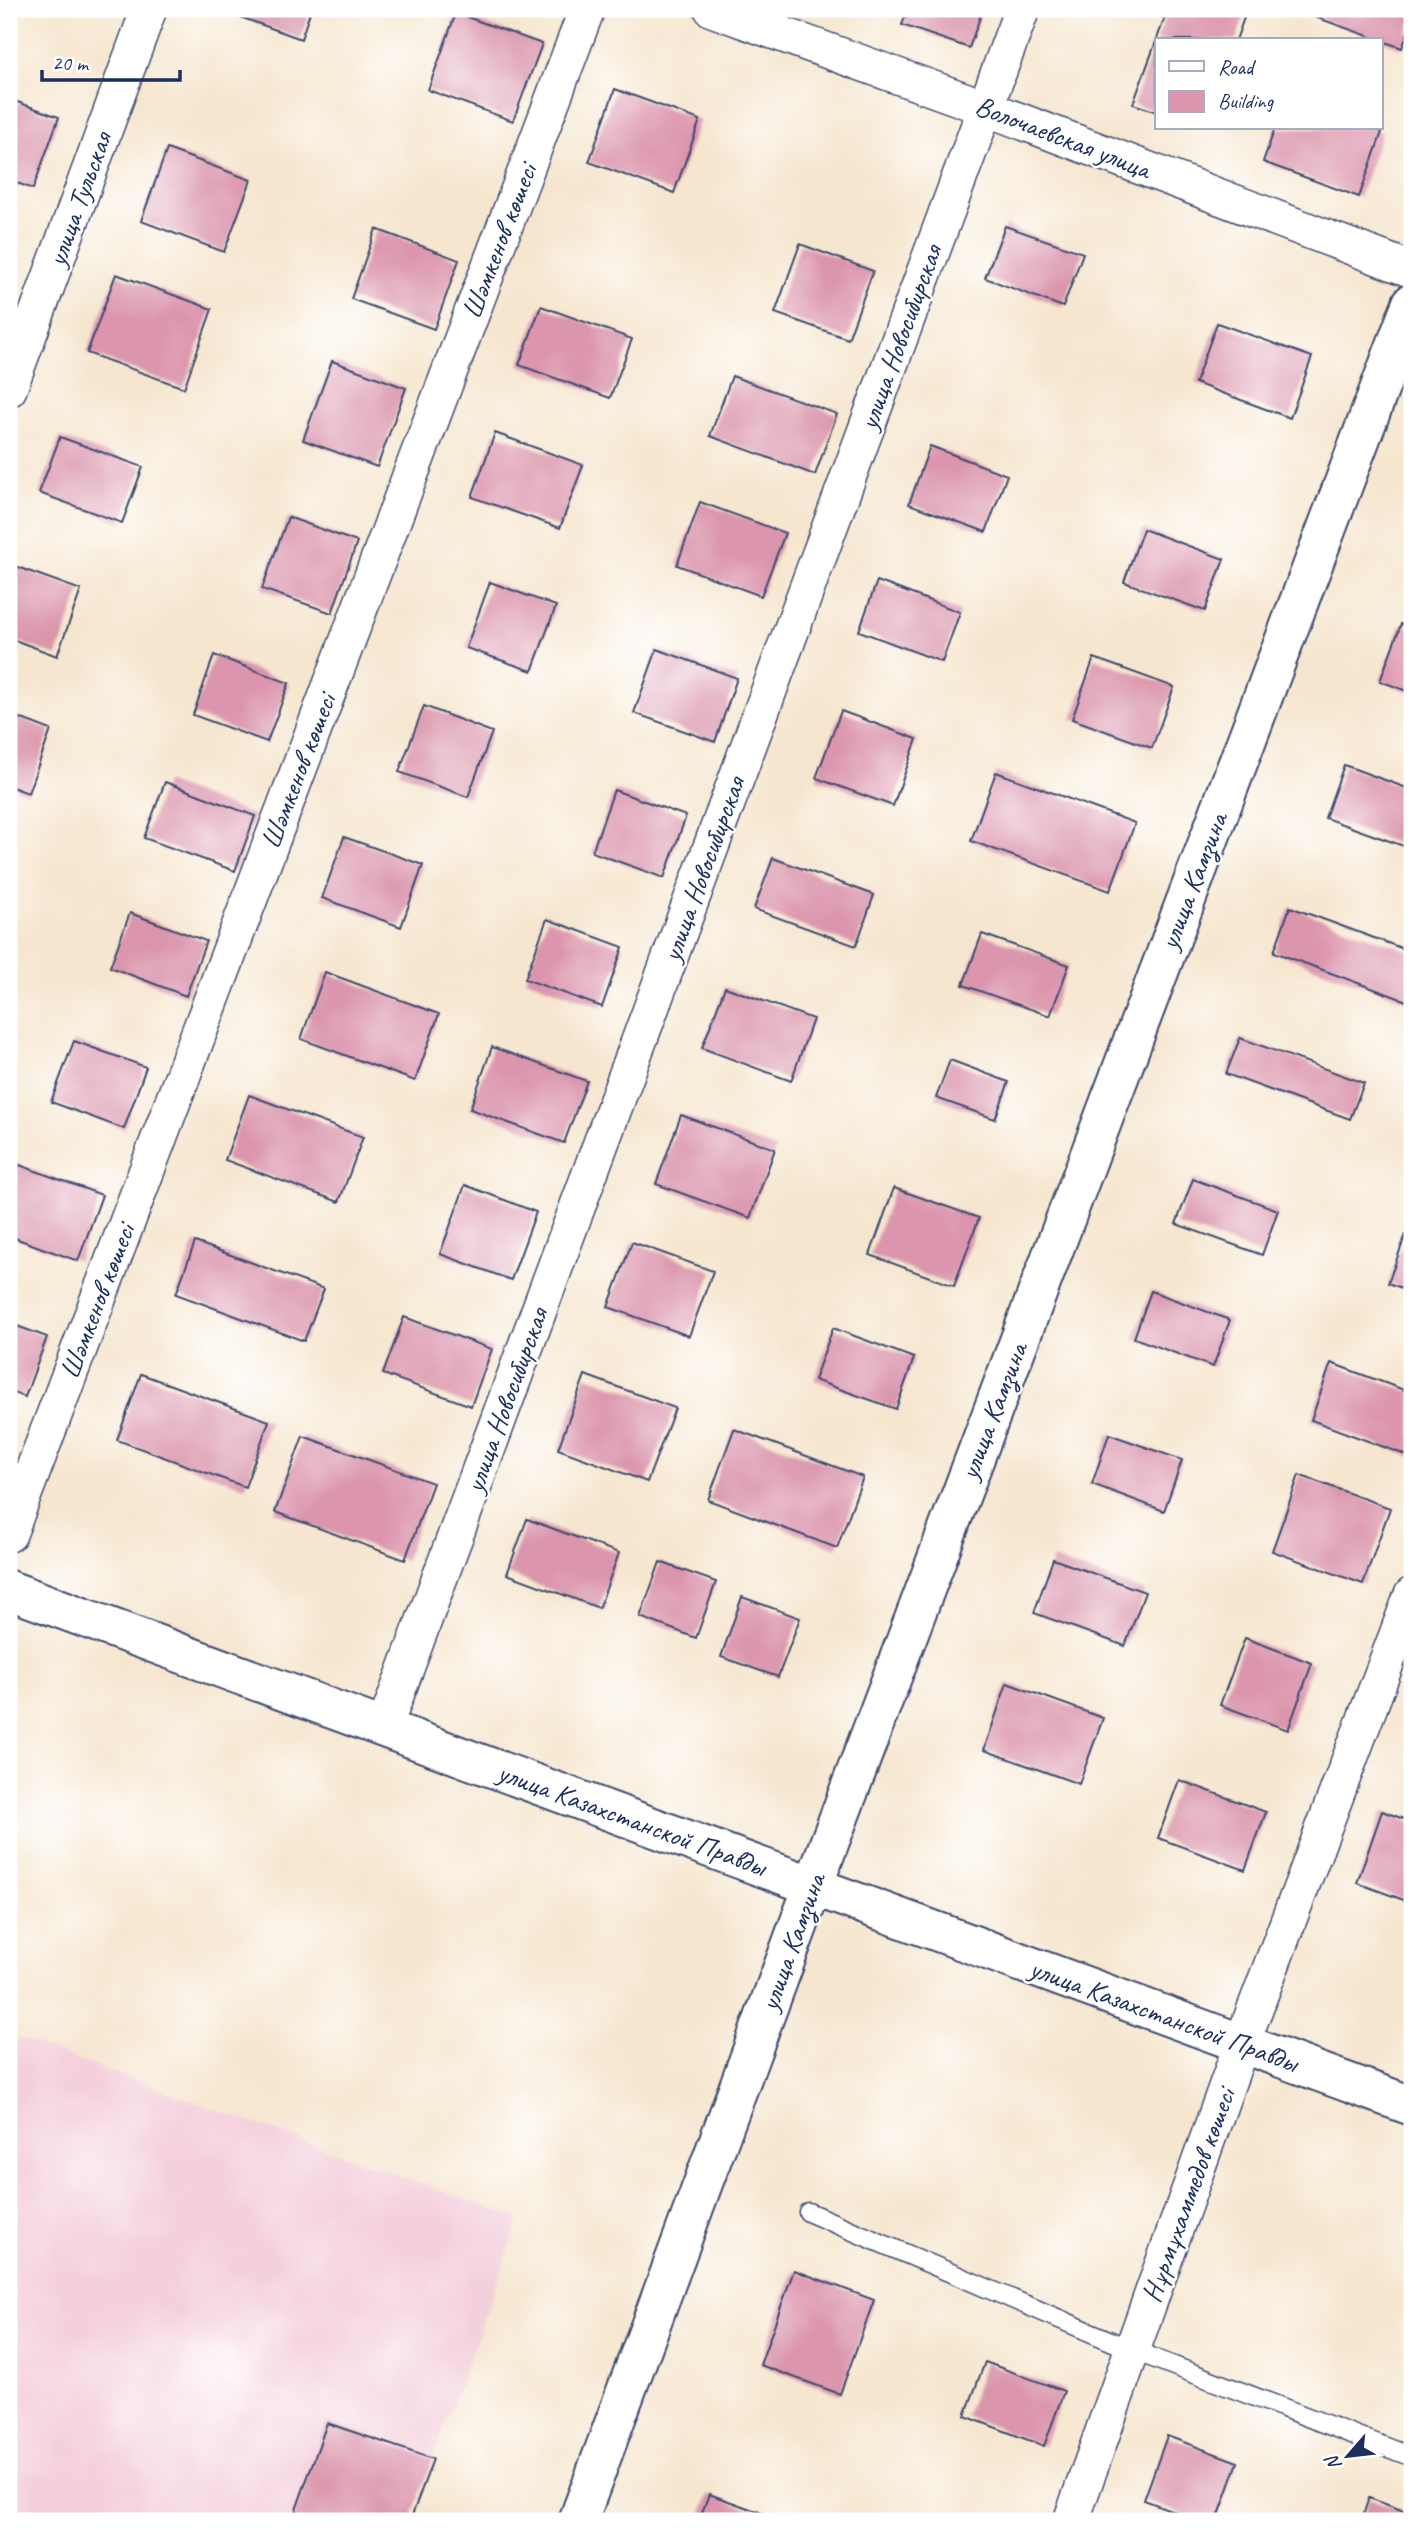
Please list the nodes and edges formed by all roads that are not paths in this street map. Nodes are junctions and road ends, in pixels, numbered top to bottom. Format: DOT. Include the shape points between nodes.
graph roads {
  1 [pos="149,9"];
  2 [pos="587,9"];
  3 [pos="712,9"];
  4 [pos="1022,9"];
  5 [pos="985,108"];
  6 [pos="1412,270"];
  7 [pos="1412,303"];
  8 [pos="9,388"];
  9 [pos="9,1534"];
  10 [pos="9,1590"];
  11 [pos="1412,1595"];
  12 [pos="384,1728"];
  13 [pos="813,1886"];
  14 [pos="1242,2043"];
  15 [pos="1412,2106"];
  16 [pos="808,2212"];
  17 [pos="1132,2350"];
  18 [pos="1412,2457"];
  19 [pos="578,2521"];
  20 [pos="1071,2521"];
  1 -- 8 [label="street, улица Тульская"];
  2 -- 9 [label="street, Шәмкенов көшесі"];
  3 -- 5 [label="street, Волочаевская улица"];
  4 -- 5 [label="street, улица Новосибирская"];
  5 -- 6 [label="street, Волочаевская улица"];
  5 -- 12 [label="street, улица Новосибирская"];
  7 -- 13 [label="main road, улица Камзина"];
  10 -- 12 [label="main road, улица Казахстанской Правды"];
  11 -- 14 [label="street, Нұрмұхаммедов көшесі"];
  12 -- 13 [label="main road, улица Казахстанской Правды"];
  13 -- 14 [label="main road, улица Казахстанской Правды"];
  13 -- 19 [label="main road, улица Камзина"];
  14 -- 15 [label="main road, улица Казахстанской Правды"];
  14 -- 17 [label="street, Нұрмұхаммедов көшесі"];
  16 -- 17 [label="lane"];
  17 -- 18 [label="lane"];
  17 -- 20 [label="street, Нұрмұхаммедов көшесі"];
}
